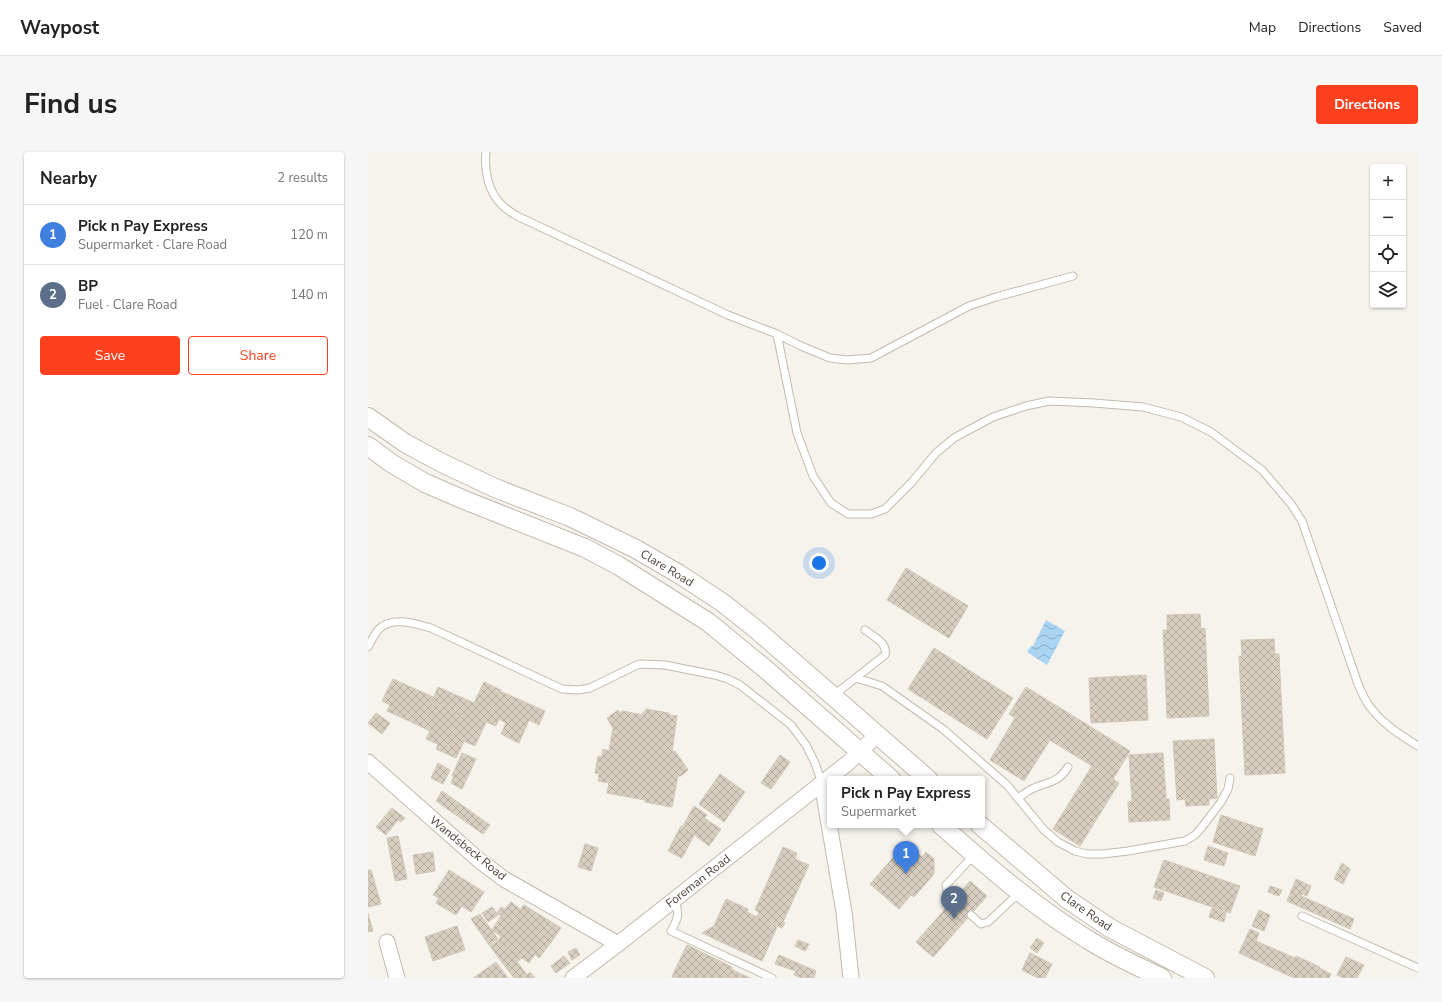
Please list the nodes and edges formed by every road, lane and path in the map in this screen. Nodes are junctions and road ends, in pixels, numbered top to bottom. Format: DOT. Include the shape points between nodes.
graph roads {
  1 [pos="486,152"];
  2 [pos="1073,276"];
  3 [pos="777,334"];
  4 [pos="368,417"];
  5 [pos="368,446"];
  6 [pos="865,630"];
  7 [pos="368,647"];
  8 [pos="856,678"];
  9 [pos="834,696"];
  10 [pos="878,734"];
  11 [pos="1418,746"];
  12 [pos="860,751"];
  13 [pos="368,762"];
  14 [pos="1068,766"];
  15 [pos="831,776"];
  16 [pos="888,776"];
  17 [pos="925,776"];
  18 [pos="1230,778"];
  19 [pos="827,779"];
  20 [pos="822,783"];
  21 [pos="1018,798"];
  22 [pos="827,812"];
  23 [pos="830,828"];
  24 [pos="945,828"];
  25 [pos="983,828"];
  26 [pos="975,854"];
  27 [pos="1020,892"];
  28 [pos="954,899"];
  29 [pos="675,900"];
  30 [pos="971,915"];
  31 [pos="1302,916"];
  32 [pos="387,942"];
  33 [pos="618,944"];
  34 [pos="1418,968"];
  35 [pos="397,978"];
  36 [pos="573,978"];
  37 [pos="772,978"];
  38 [pos="851,978"];
  39 [pos="1162,978"];
  40 [pos="1205,978"];
  1 -- 3 [label="lane" via="485,164 492,191 501,204 517,216 728,315"];
  2 -- 3 [label="lane" via="969,306 871,358 830,358"];
  3 -- 11 [label="lane" via="797,434 813,476 831,503 848,514 871,514 885,509 936,453 954,438 993,416 1026,406 1049,401 1143,407 1181,417 1211,432 1262,470 1291,504 1302,521 1358,684 1368,704 1383,721"];
  4 -- 9 [label="street, Clare Road" via="404,442 440,462 495,488 570,517 636,549 679,574 723,603"];
  5 -- 12 [label="street, Clare Road" via="425,483 584,548 619,566 708,622"];
  6 -- 8 [label="lane" via="884,645 886,650 885,655"];
  7 -- 20 [label="lane" via="385,624 411,623 431,628 570,691 590,688 639,664 665,665 716,675 740,685 791,725 806,745"];
  8 -- 9 [label="lane"];
  8 -- 21 [label="lane" via="882,686 943,729 1007,785"];
  9 -- 10 [label="street, Clare Road"];
  10 -- 12 [label="street, Foreman Road"];
  10 -- 17 [label="street, Clare Road"];
  12 -- 15 [label="street, Foreman Road"];
  12 -- 16 [label="street, Clare Road"];
  13 -- 33 [label="street, Wandsbeck Road" via="480,861"];
  14 -- 21 [label="lane" via="1059,778 1033,788"];
  18 -- 21 [label="lane" via="1228,790 1221,802 1202,827 1185,841 1103,854 1075,851 1058,842 1044,830"];
  19 -- 20 [label="street, Foreman Road"];
  20 -- 22 [label="street"];
  20 -- 29 [label="street, Foreman Road"];
  23 -- 38 [label="street" via="844,912"];
  24 -- 26 [label="street, Clare Road"];
  25 -- 40 [label="street, Clare Road" via="1039,876 1110,928"];
  26 -- 27 [label="street, Clare Road"];
  26 -- 28 [label="lane" via="946,885 947,891"];
  27 -- 30 [label="lane" via="988,922 981,924"];
  27 -- 39 [label="street, Clare Road" via="1087,940"];
  29 -- 33 [label="street, Foreman Road"];
  29 -- 37 [label="lane" via="679,913 671,931"];
  31 -- 34 [label="lane"];
  32 -- 35 [label="street"];
  33 -- 36 [label="street, Foreman Road"];
}
